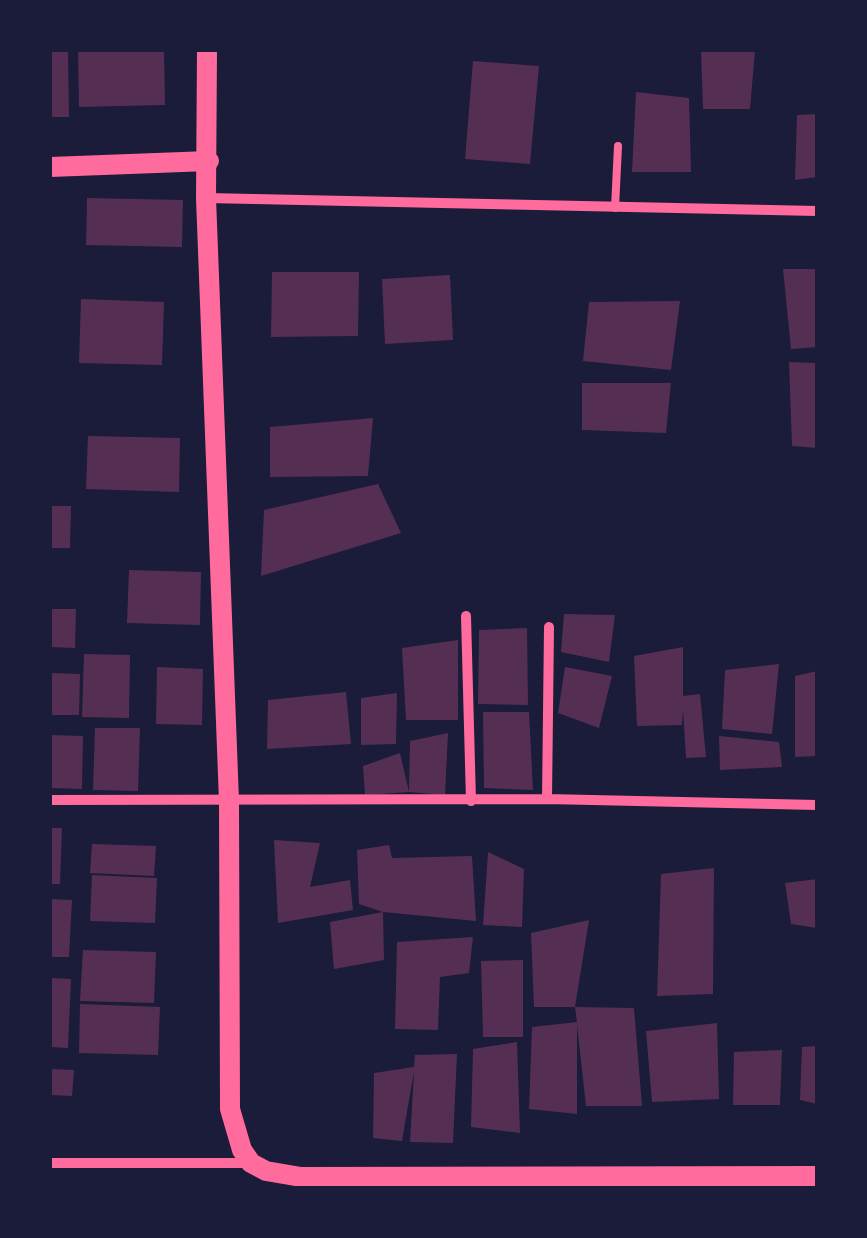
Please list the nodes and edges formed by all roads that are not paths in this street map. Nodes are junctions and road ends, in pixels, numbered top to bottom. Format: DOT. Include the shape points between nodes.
graph roads {
  1 [pos="207,50"];
  2 [pos="618,146"];
  3 [pos="209,161"];
  4 [pos="50,167"];
  5 [pos="206,198"];
  6 [pos="615,208"];
  7 [pos="817,212"];
  8 [pos="466,616"];
  9 [pos="549,627"];
  10 [pos="546,799"];
  11 [pos="50,800"];
  12 [pos="471,801"];
  13 [pos="229,802"];
  14 [pos="817,805"];
  15 [pos="50,1163"];
  16 [pos="251,1164"];
  17 [pos="816,1180"];
  18 [pos="301,1182"];
  1 -- 3 [label="main road"];
  2 -- 6 [label="lane"];
  3 -- 4 [label="main road"];
  3 -- 5 [label="main road"];
  5 -- 6 [label="street"];
  5 -- 13 [label="main road"];
  6 -- 7 [label="street"];
  8 -- 12 [label="street"];
  9 -- 10 [label="street"];
  10 -- 12 [label="street"];
  10 -- 14 [label="street"];
  11 -- 13 [label="street"];
  12 -- 13 [label="street"];
  13 -- 16 [label="main road" via="230,1110"];
  15 -- 16 [label="street"];
  16 -- 18 [label="main road"];
  17 -- 18 [label="main road"];
}
